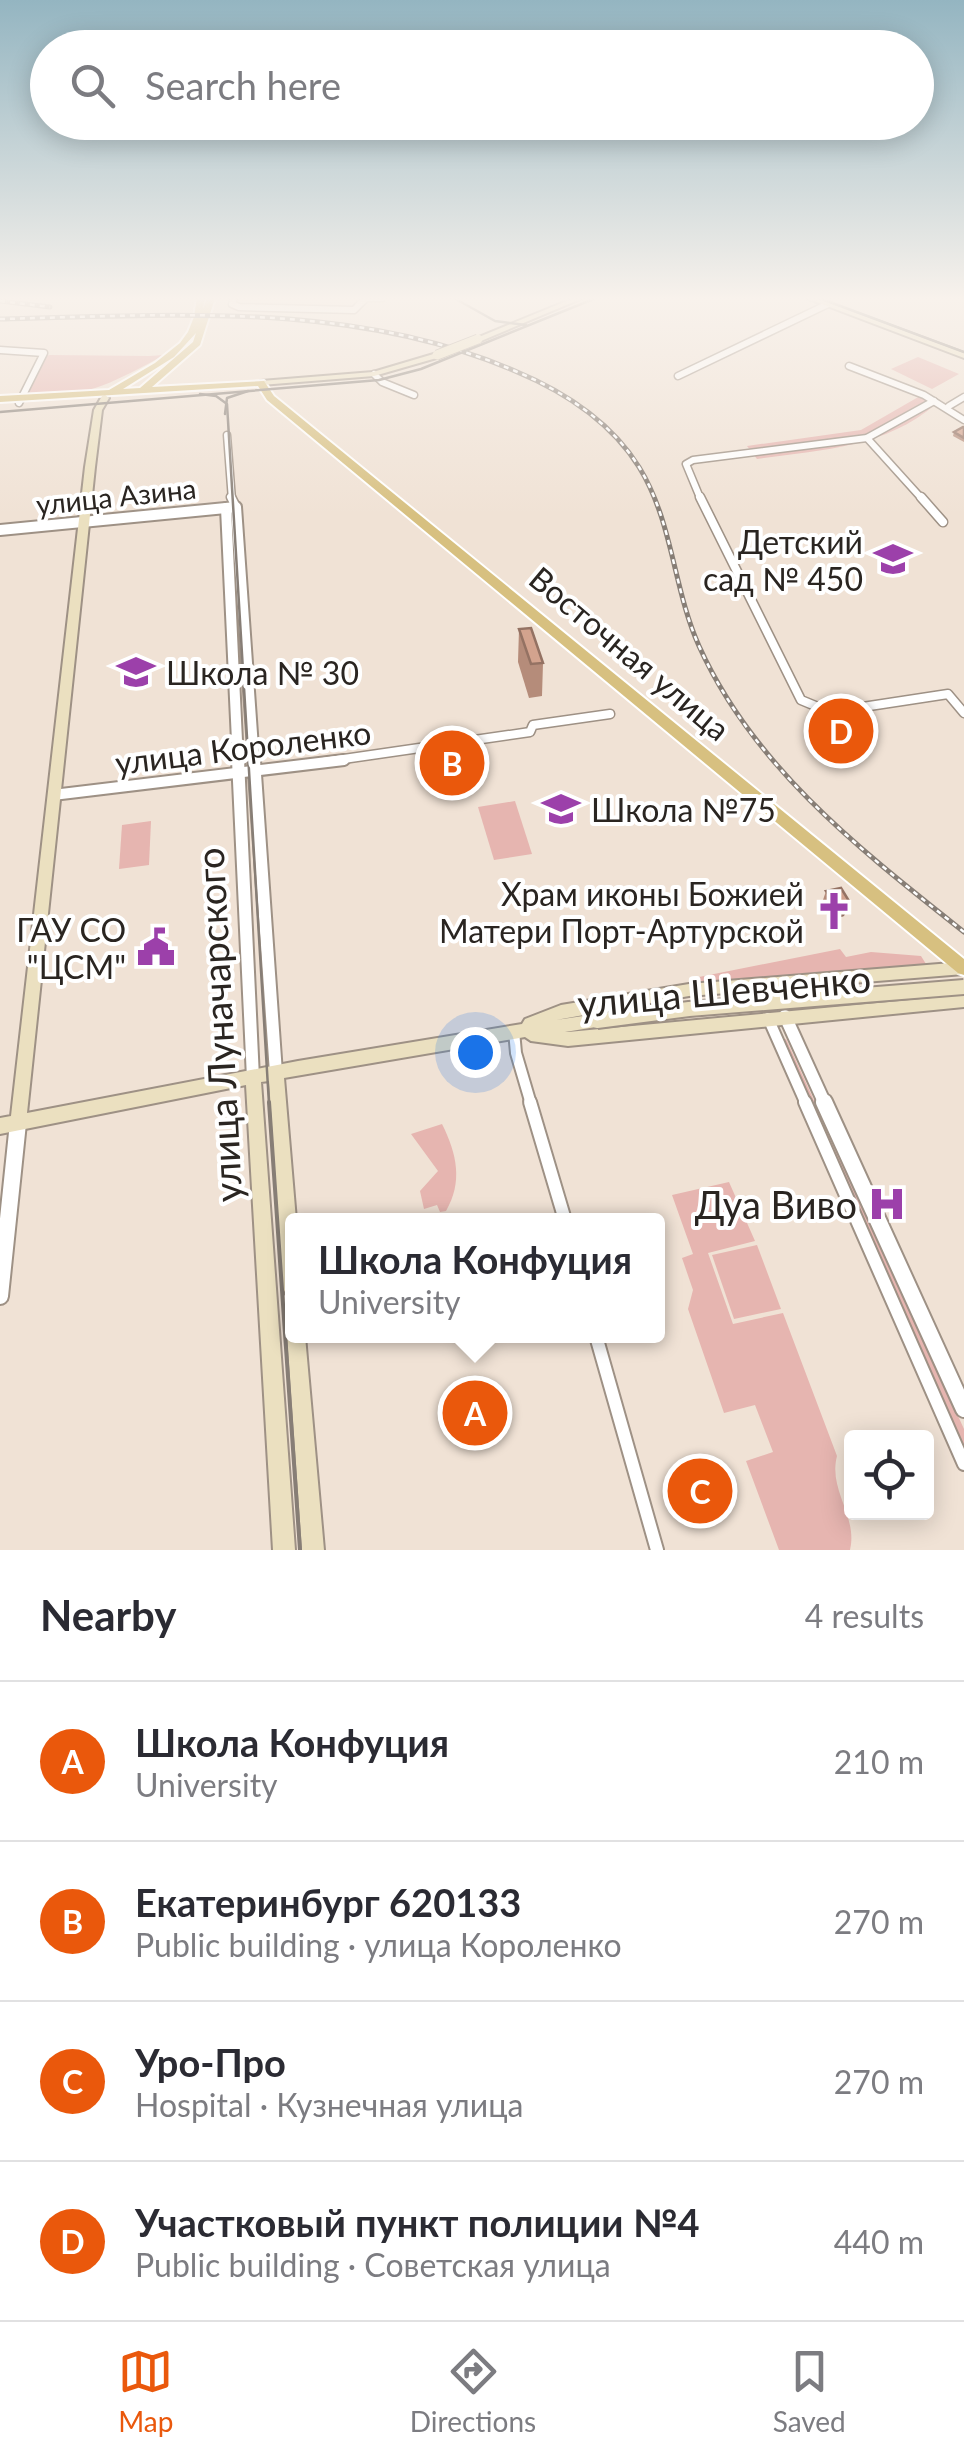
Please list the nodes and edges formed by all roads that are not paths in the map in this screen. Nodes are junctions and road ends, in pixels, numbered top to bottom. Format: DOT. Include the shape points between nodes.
graph roads {
  1 [pos="35,370"];
  2 [pos="148,370"];
  3 [pos="165,370"];
  4 [pos="386,370"];
  5 [pos="690,370"];
  6 [pos="862,370"];
  7 [pos="374,374"];
  8 [pos="678,376"];
  9 [pos="260,385"];
  10 [pos="139,393"];
  11 [pos="108,395"];
  12 [pos="414,395"];
  13 [pos="964,397"];
  14 [pos="934,400"];
  15 [pos="20,401"];
  16 [pos="0,402"];
  17 [pos="949,406"];
  18 [pos="964,420"];
  19 [pos="227,435"];
  20 [pos="866,438"];
  21 [pos="231,504"];
  22 [pos="86,522"];
  23 [pos="943,522"];
  24 [pos="0,530"];
  25 [pos="964,713"];
  26 [pos="610,714"];
  27 [pos="255,771"];
  28 [pos="238,773"];
  29 [pos="53,795"];
  30 [pos="964,968"];
  31 [pos="920,971"];
  32 [pos="964,987"];
  33 [pos="964,1001"];
  34 [pos="940,1003"];
  35 [pos="786,1016"];
  36 [pos="768,1018"];
  37 [pos="514,1031"];
  38 [pos="276,1073"];
  39 [pos="253,1078"];
  40 [pos="9,1124"];
  41 [pos="286,1213"];
  42 [pos="562,1213"];
  43 [pos="0,1296"];
  44 [pos="297,1343"];
  45 [pos="598,1343"];
  46 [pos="964,1409"];
  47 [pos="964,1464"];
  48 [pos="284,1550"];
  49 [pos="312,1550"];
  50 [pos="657,1550"];
  1 -- 15 [label="street"];
  2 -- 11 [label="main road"];
  3 -- 10 [label="main road"];
  4 -- 7 [label="main road, bridge"];
  5 -- 8 [label="street"];
  6 -- 14 [label="street"];
  7 -- 9 [label="main road"];
  7 -- 12 [label="street"];
  9 -- 10 [label="main road"];
  9 -- 30 [label="main road, Восточная улица"];
  10 -- 11 [label="main road"];
  11 -- 15 [label="main road"];
  11 -- 22 [label="main road" via="98,410"];
  13 -- 17 [label="street"];
  14 -- 17 [label="street"];
  14 -- 20 [label="street"];
  15 -- 16 [label="main road"];
  17 -- 18 [label="street"];
  19 -- 21 [label="street, улица Луначарского"];
  20 -- 23 [label="street"];
  20 -- 25 [label="street" via="686,464 801,700 818,710 851,710 948,694"];
  21 -- 22 [label="street, улица Азина"];
  21 -- 27 [label="street, улица Луначарского"];
  21 -- 28 [label="street, улица Луначарского"];
  22 -- 24 [label="street, улица Азина"];
  22 -- 29 [label="main road"];
  26 -- 27 [label="street, улица Короленко" via="423,750"];
  27 -- 28 [label="street, улица Короленко"];
  27 -- 38 [label="street, улица Луначарского"];
  28 -- 29 [label="street, улица Короленко"];
  28 -- 39 [label="street, улица Луначарского"];
  29 -- 40 [label="main road"];
  30 -- 31 [label="main road, улица Шевченко"];
  31 -- 34 [label="main road" via="936,974 945,985"];
  31 -- 37 [label="main road, улица Шевченко" via="689,990 561,1011"];
  32 -- 37 [label="main road, улица Шевченко, bridge"];
  33 -- 34 [label="main road, улица Шевченко"];
  34 -- 35 [label="main road, улица Шевченко"];
  35 -- 36 [label="main road, улица Шевченко"];
  35 -- 46 [label="street"];
  36 -- 37 [label="main road, улица Шевченко" via="568,1039"];
  36 -- 47 [label="street"];
  37 -- 38 [label="main road, улица Шевченко"];
  37 -- 42 [label="street"];
  38 -- 39 [label="main road, улица Шевченко"];
  38 -- 41 [label="main road, улица Луначарского"];
  39 -- 40 [label="main road, улица Шевченко"];
  39 -- 48 [label="main road, улица Луначарского"];
  40 -- 43 [label="street"];
  44 -- 49 [label="main road"];
  45 -- 50 [label="street"];
}
